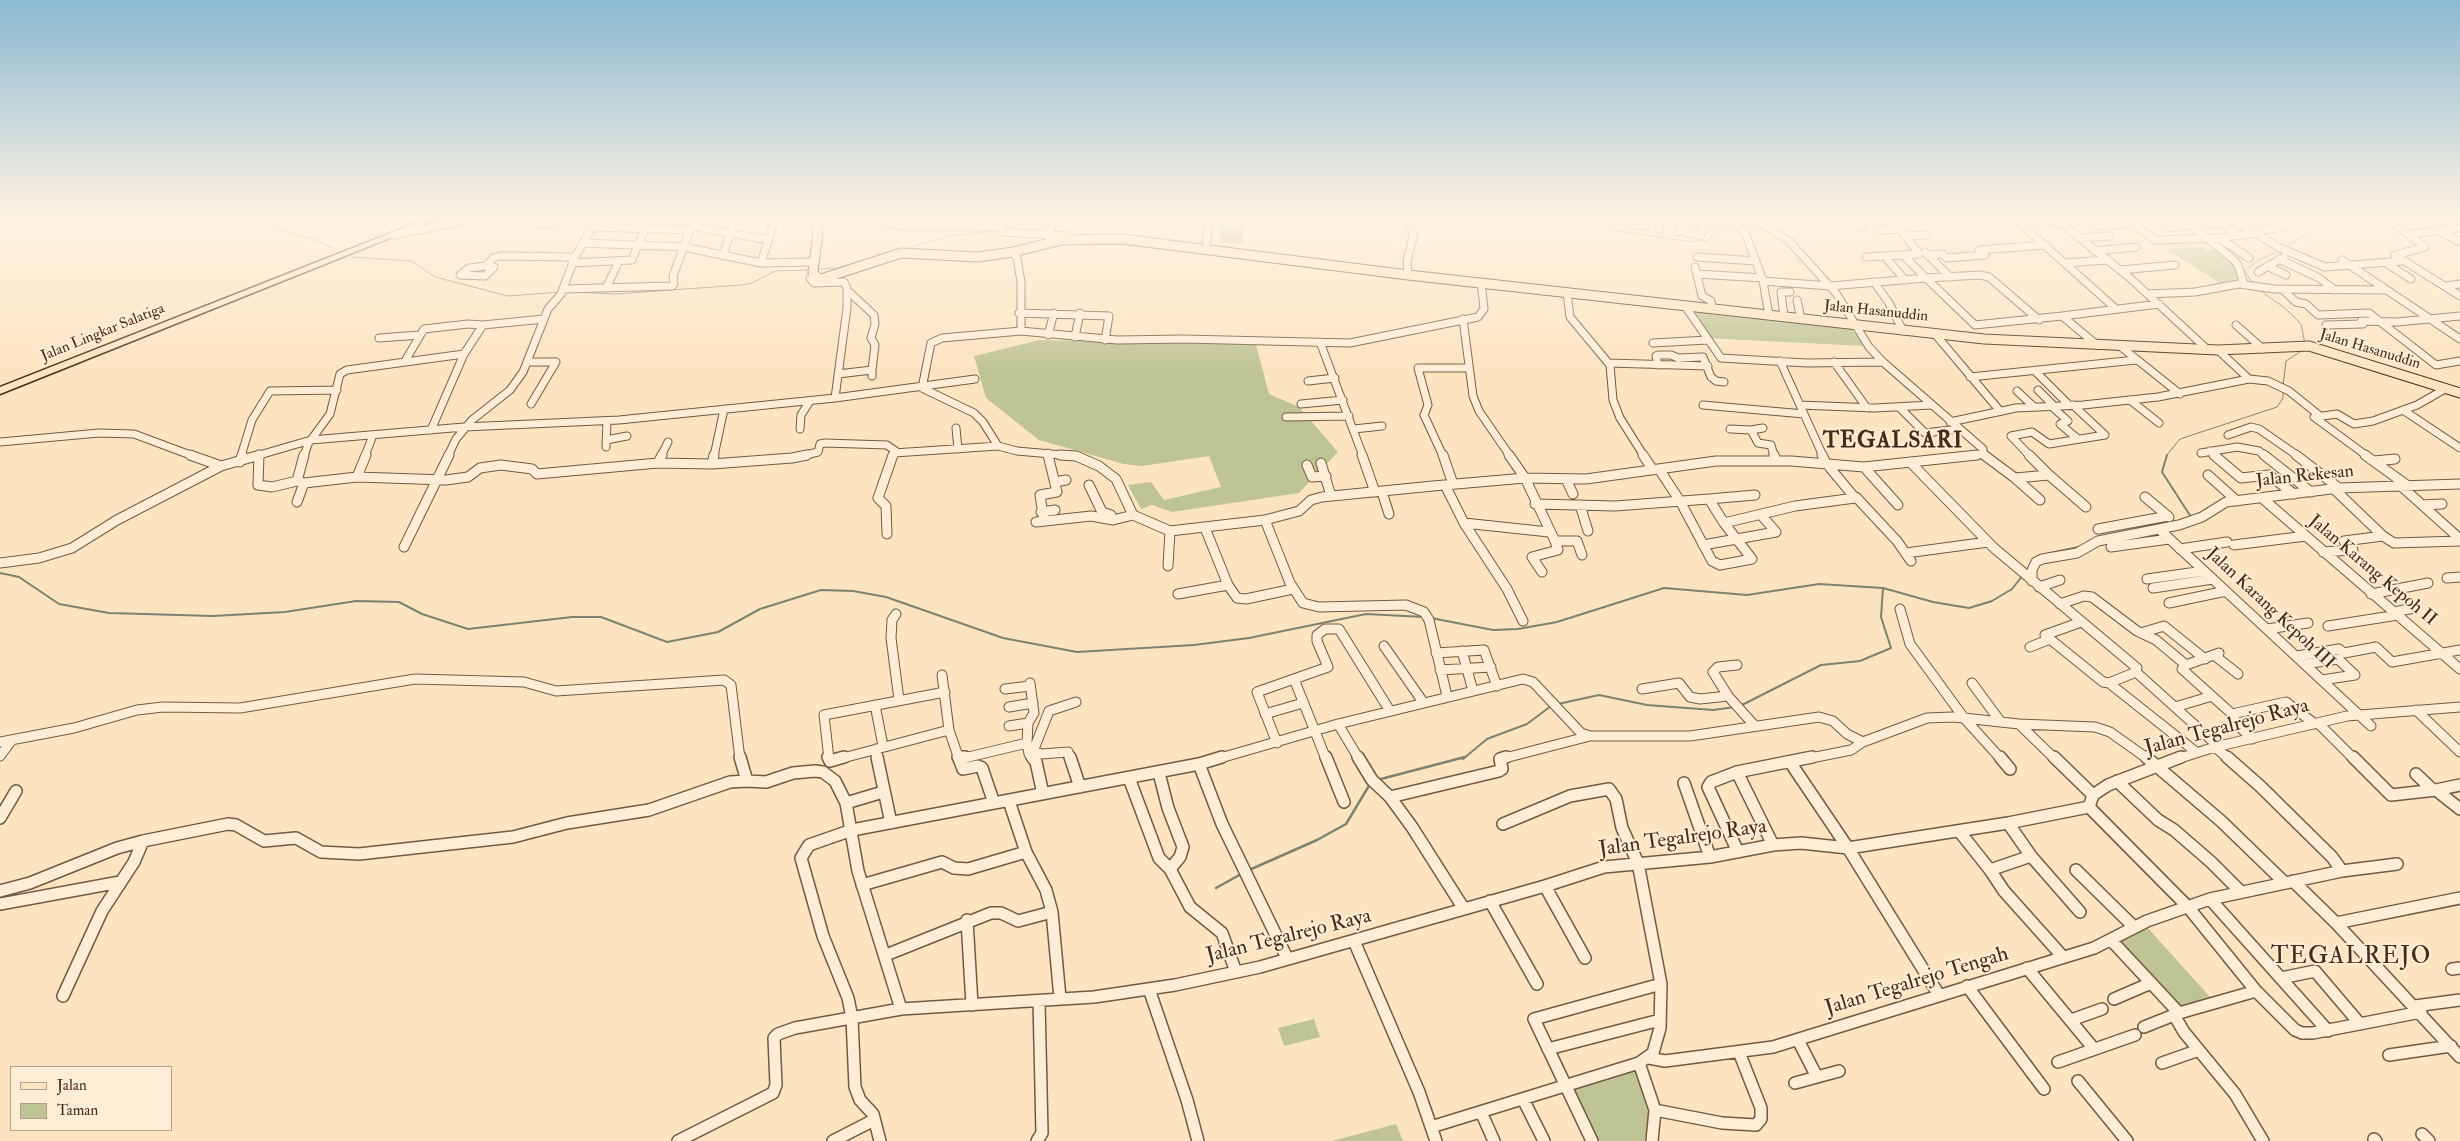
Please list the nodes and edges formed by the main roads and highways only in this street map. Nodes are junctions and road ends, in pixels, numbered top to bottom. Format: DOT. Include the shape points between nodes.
graph roads {
  1 [pos="298,269"];
  2 [pos="302,269"];
  3 [pos="816,269"];
  4 [pos="828,269"];
  5 [pos="1368,269"];
  6 [pos="0,385"];
  7 [pos="0,391"];
  8 [pos="2460,394"];
  1 -- 6 [label="highway, Jalan Lingkar Salatiga"];
  2 -- 7 [label="highway, Jalan Lingkar Salatiga"];
  3 -- 4 [label="main road, Jalan Hasanuddin" via="816,272"];
  5 -- 8 [label="main road, Jalan Hasanuddin" via="1935,334 1971,341 2213,350 2304,346"];
}
